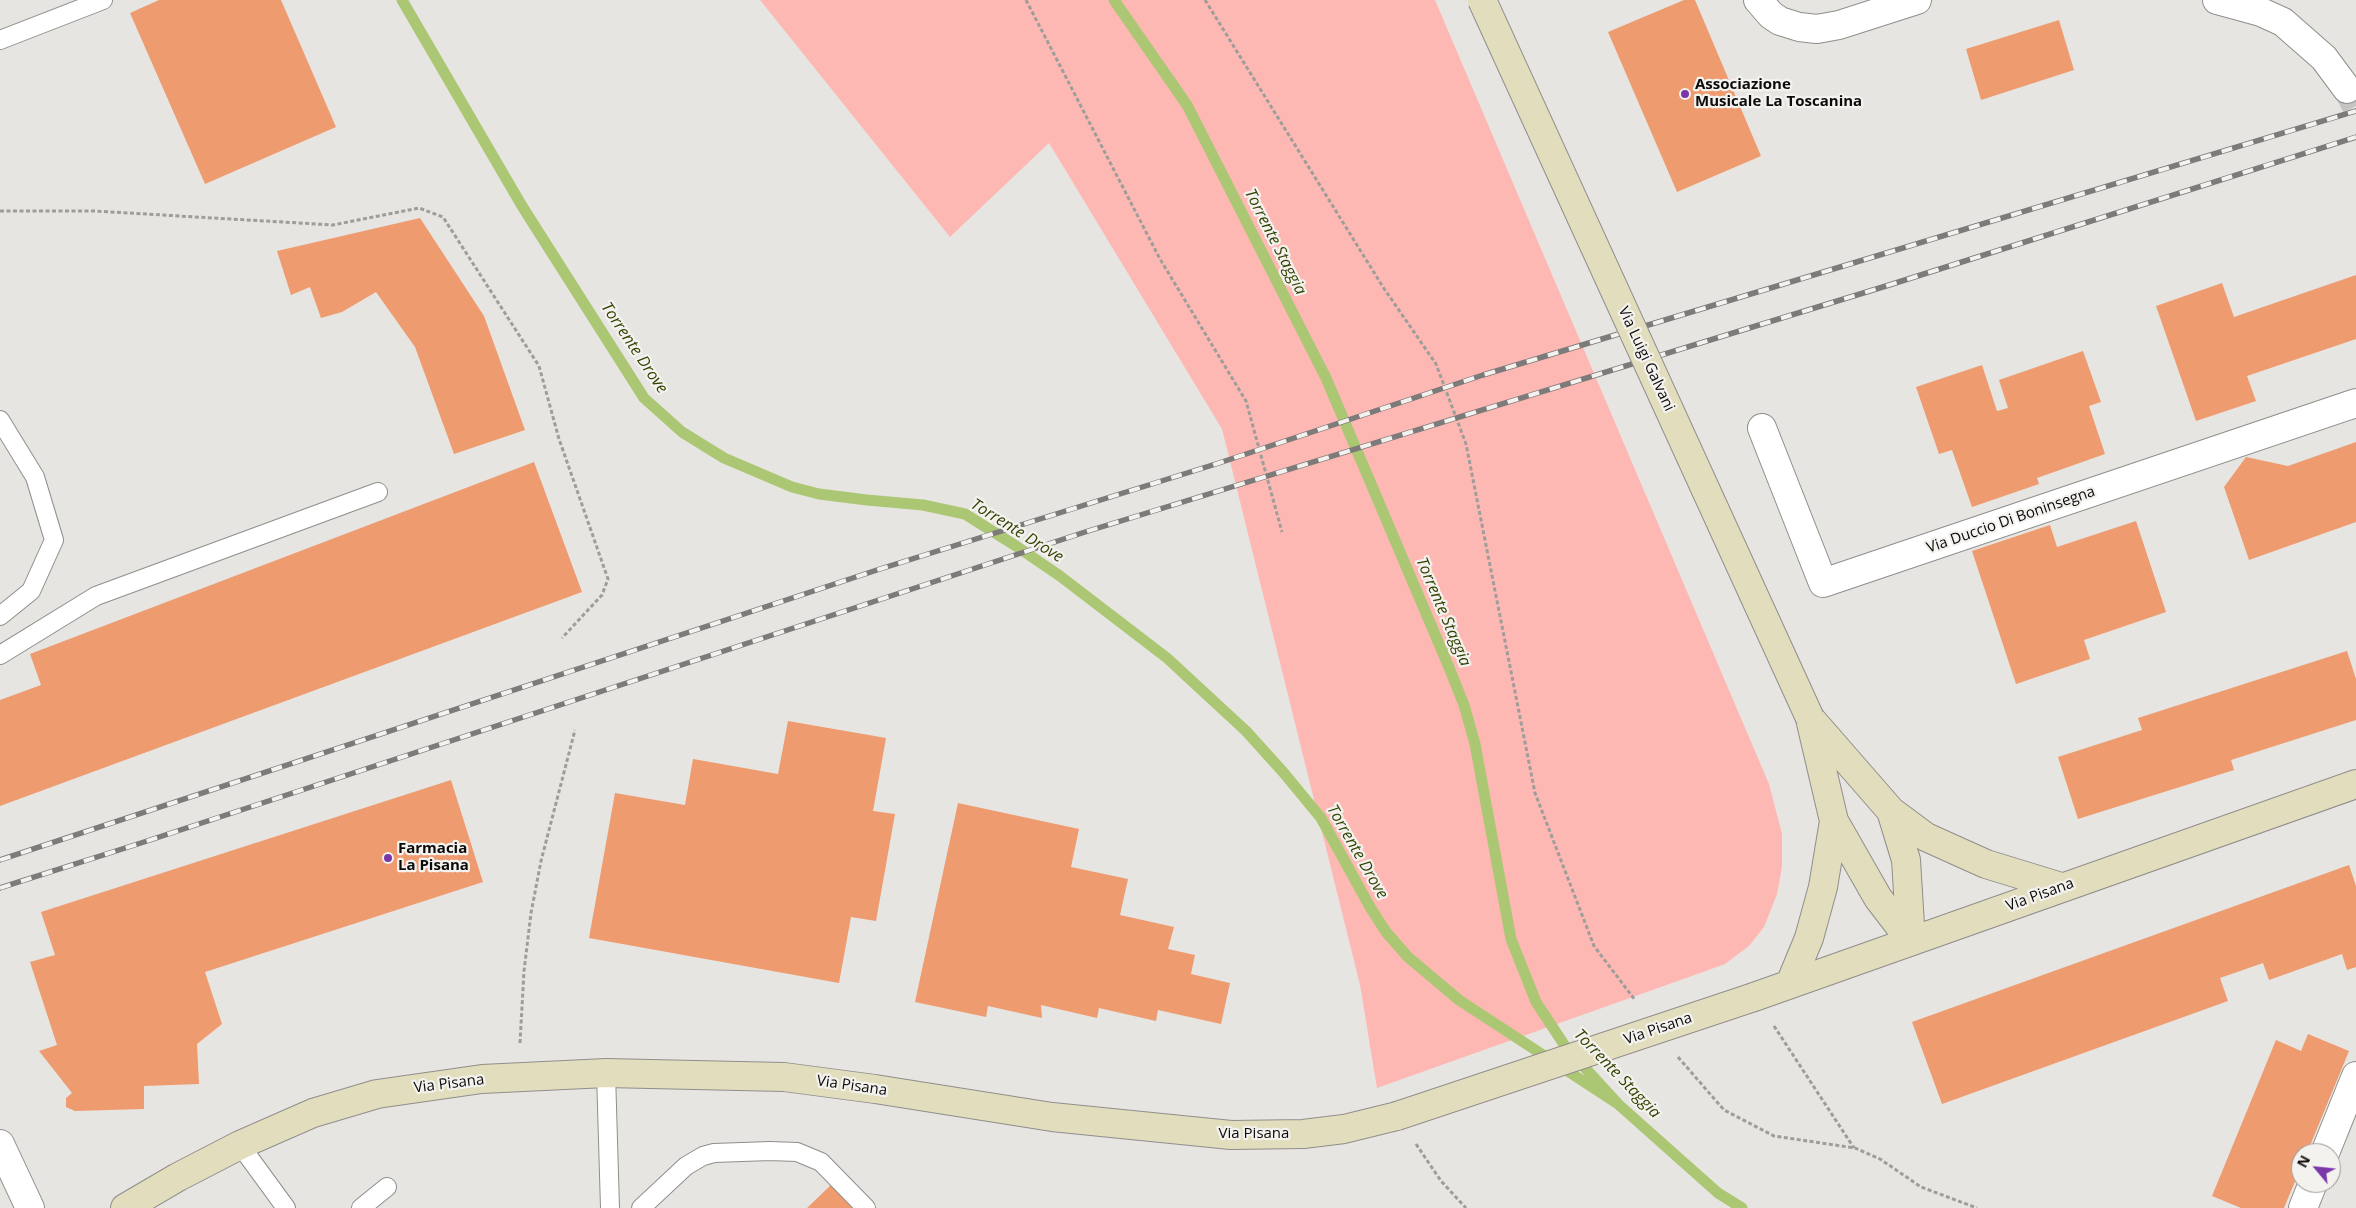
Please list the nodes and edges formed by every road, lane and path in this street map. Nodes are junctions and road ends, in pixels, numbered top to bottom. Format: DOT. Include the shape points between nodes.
graph roads {
  1 [pos="103,0"];
  2 [pos="1026,0"];
  3 [pos="1205,0"];
  4 [pos="1482,0"];
  5 [pos="1758,0"];
  6 [pos="1917,0"];
  7 [pos="2217,0"];
  8 [pos="0,40"];
  9 [pos="2347,89"];
  10 [pos="0,210"];
  11 [pos="2356,403"];
  12 [pos="0,420"];
  13 [pos="1762,428"];
  14 [pos="378,492"];
  15 [pos="1282,532"];
  16 [pos="0,616"];
  17 [pos="562,638"];
  18 [pos="0,655"];
  19 [pos="1810,718"];
  20 [pos="575,730"];
  21 [pos="2348,792"];
  22 [pos="1890,810"];
  23 [pos="1834,821"];
  24 [pos="2061,888"];
  25 [pos="1911,941"];
  26 [pos="1790,984"];
  27 [pos="1754,996"];
  28 [pos="1636,1001"];
  29 [pos="1671,1049"];
  30 [pos="606,1072"];
  31 [pos="519,1076"];
  32 [pos="2356,1076"];
  33 [pos="1398,1116"];
  34 [pos="2329,1143"];
  35 [pos="0,1144"];
  36 [pos="240,1145"];
  37 [pos="1855,1148"];
  38 [pos="388,1187"];
  39 [pos="2309,1193"];
  40 [pos="30,1208"];
  41 [pos="125,1208"];
  42 [pos="286,1208"];
  43 [pos="361,1208"];
  44 [pos="610,1208"];
  45 [pos="641,1208"];
  46 [pos="866,1208"];
  47 [pos="1466,1208"];
  48 [pos="1977,1208"];
  49 [pos="2303,1208"];
  1 -- 8 [label="lane"];
  2 -- 15 [label="path" via="1160,259 1246,401"];
  3 -- 28 [label="path" via="1383,287 1436,364 1466,444 1535,793 1594,946"];
  4 -- 19 [label="main road, Via Luigi Galvani, bridge"];
  5 -- 6 [label="street" via="1780,21 1817,29"];
  7 -- 9 [label="street" via="2283,22 2324,58"];
  10 -- 17 [label="path" via="94,210 333,225 419,208 443,217 538,366 559,439 608,579 602,595"];
  11 -- 13 [label="street, Via Duccio Di Boninsegna" via="1823,583"];
  12 -- 16 [label="lane" via="35,477 54,540 31,591"];
  14 -- 18 [label="lane" via="96,596"];
  19 -- 22 [label="main road, Via Luigi Galvani"];
  19 -- 23 [label="main road, Via Luigi Galvani"];
  20 -- 31 [label="path" via="531,913 524,971"];
  21 -- 24 [label="main road, Via Pisana"];
  22 -- 24 [label="main road, Via Luigi Galvani" via="1926,838 1952,850"];
  22 -- 25 [label="main road, Via Luigi Galvani" via="1906,860"];
  23 -- 25 [label="main road, Via Luigi Galvani" via="1878,898"];
  23 -- 26 [label="main road, Via Luigi Galvani" via="1823,887 1809,938"];
  24 -- 25 [label="main road, Via Pisana"];
  25 -- 26 [label="main road, Via Pisana"];
  26 -- 27 [label="main road, Via Pisana"];
  27 -- 33 [label="main road, Via Pisana, bridge"];
  27 -- 37 [label="path"];
  29 -- 37 [label="path" via="1724,1110 1774,1136"];
  30 -- 31 [label="main road, Via Pisana"];
  30 -- 33 [label="main road, Via Pisana" via="784,1077 1060,1118 1231,1135 1303,1134 1344,1129"];
  30 -- 44 [label="lane"];
  31 -- 36 [label="main road, Via Pisana" via="446,1083 364,1097 312,1113"];
  32 -- 34 [label="street"];
  33 -- 47 [label="path" via="1441,1181"];
  35 -- 40 [label="street"];
  36 -- 41 [label="main road, Via Pisana"];
  36 -- 42 [label="lane"];
  37 -- 48 [label="path" via="1880,1159 1921,1187"];
  38 -- 43 [label="lane"];
  39 -- 49 [label="street"];
  45 -- 46 [label="lane" via="686,1166 703,1156 770,1151 797,1152 821,1162"];
}
